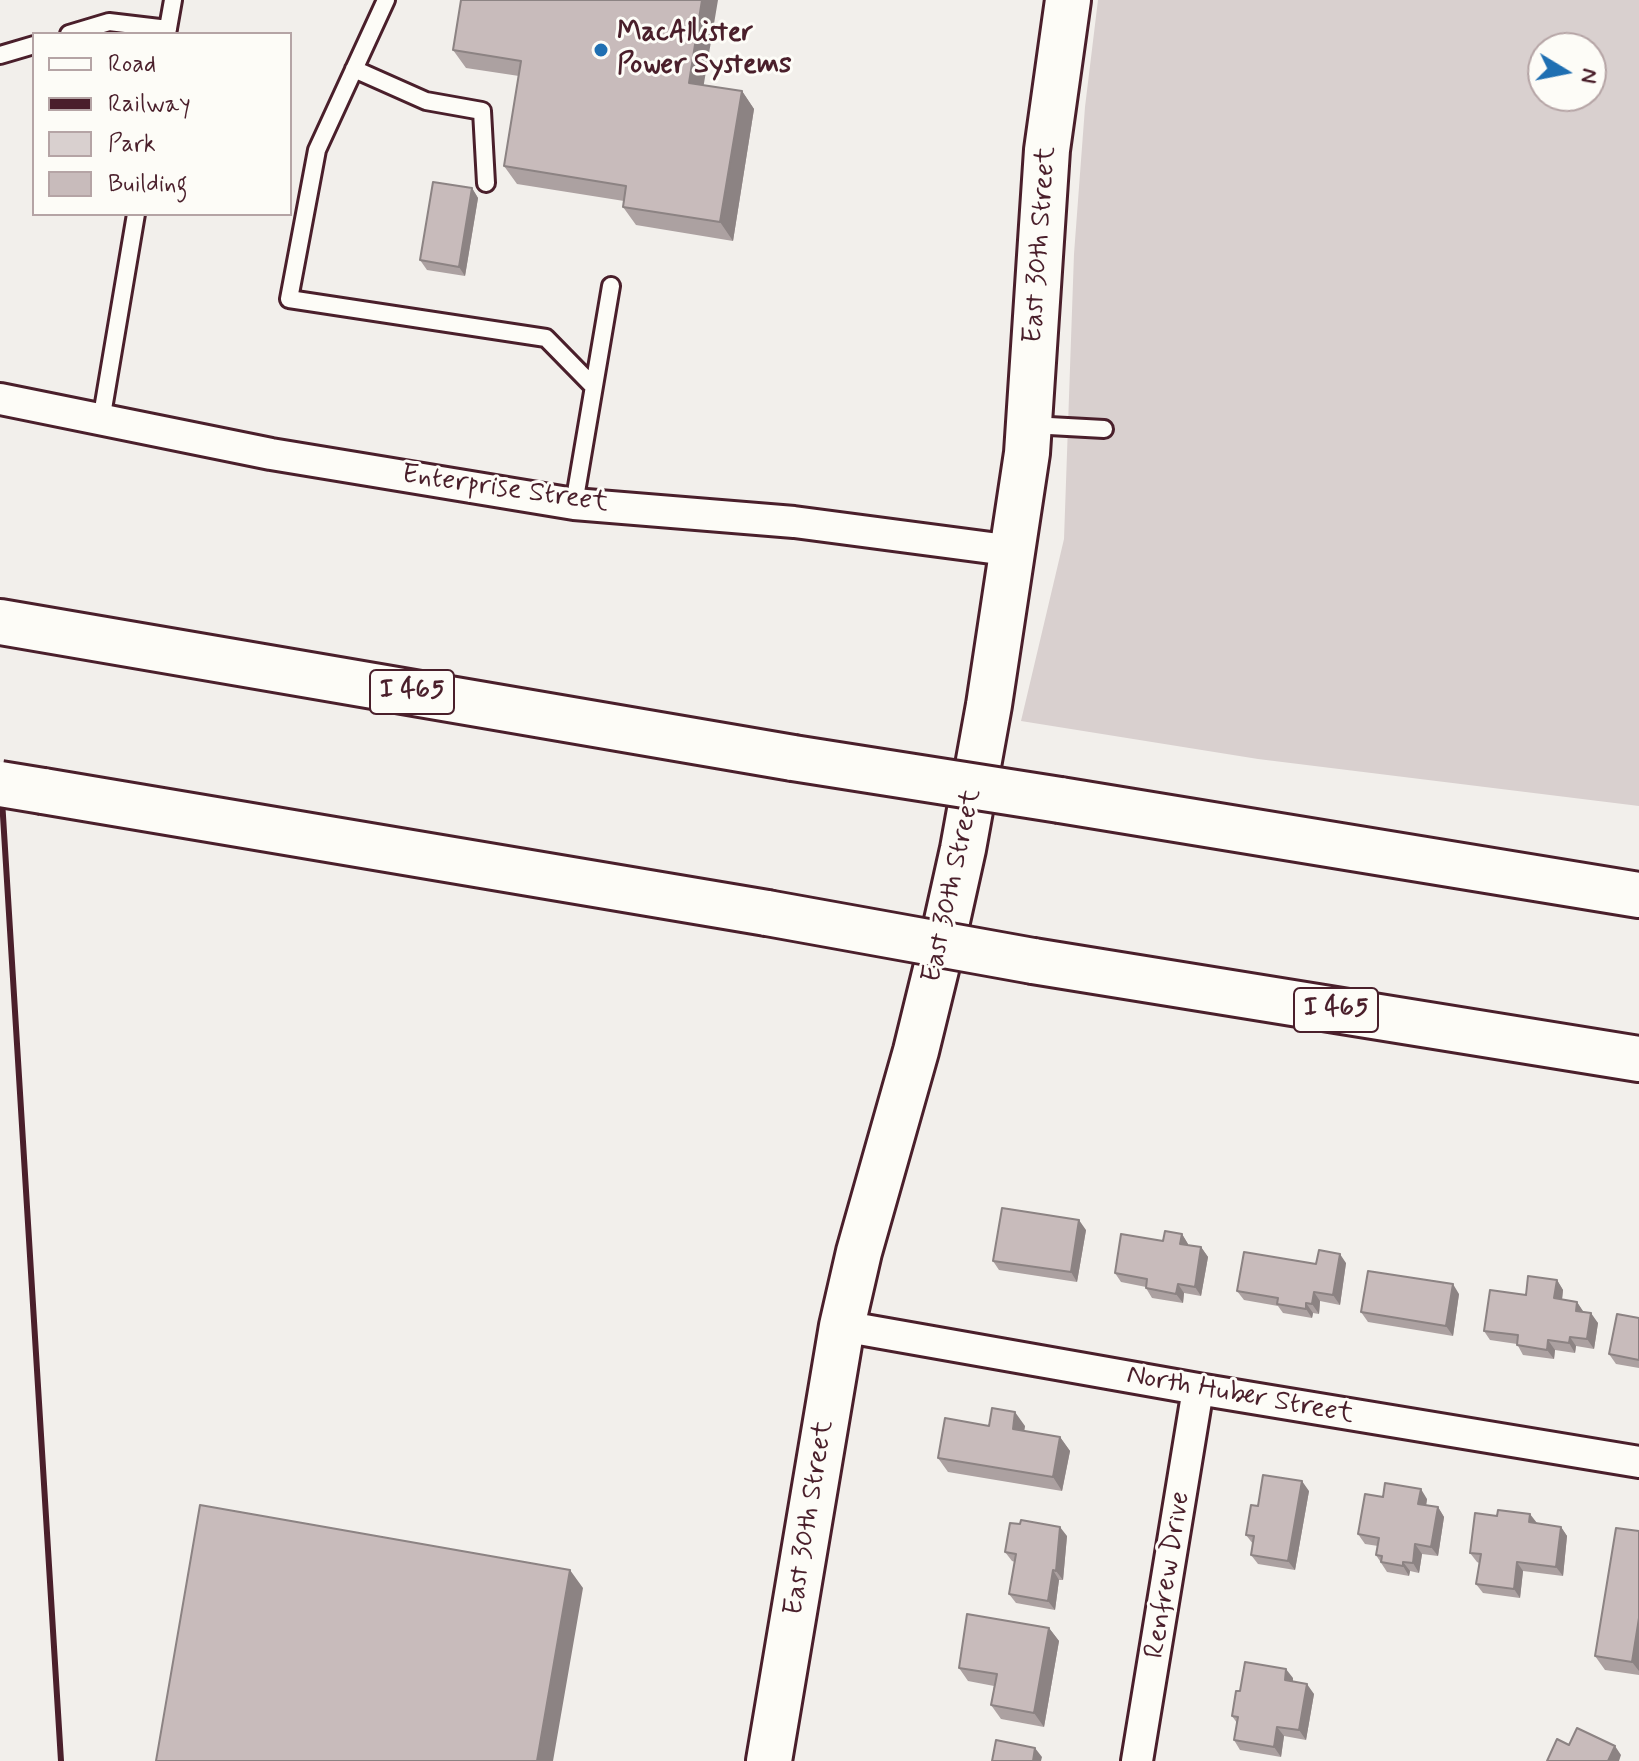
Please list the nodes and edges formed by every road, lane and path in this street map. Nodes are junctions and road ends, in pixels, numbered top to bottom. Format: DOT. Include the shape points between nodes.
graph roads {
  1 [pos="173,0"];
  2 [pos="386,0"];
  3 [pos="1068,0"];
  4 [pos="76,32"];
  5 [pos="168,32"];
  6 [pos="32,46"];
  7 [pos="0,55"];
  8 [pos="354,69"];
  9 [pos="486,183"];
  10 [pos="136,216"];
  11 [pos="611,286"];
  12 [pos="593,386"];
  13 [pos="0,399"];
  14 [pos="101,421"];
  15 [pos="1030,424"];
  16 [pos="1104,429"];
  17 [pos="574,504"];
  18 [pos="1014,551"];
  19 [pos="15,625"];
  20 [pos="0,784"];
  21 [pos="1639,895"];
  22 [pos="1639,1059"];
  23 [pos="842,1326"];
  24 [pos="1198,1389"];
  25 [pos="1639,1462"];
  26 [pos="769,1761"];
  27 [pos="1137,1761"];
  1 -- 5 [label="lane"];
  2 -- 8 [label="lane"];
  3 -- 15 [label="main road, East 30th Street" via="1047,150"];
  4 -- 5 [label="lane" via="109,22"];
  6 -- 7 [label="lane"];
  8 -- 9 [label="lane" via="426,101 482,111"];
  8 -- 12 [label="lane" via="317,150 289,299 546,338"];
  10 -- 14 [label="lane"];
  11 -- 12 [label="lane"];
  12 -- 17 [label="lane"];
  13 -- 14 [label="street, Enterprise Street"];
  14 -- 17 [label="street, Enterprise Street"];
  15 -- 16 [label="lane"];
  15 -- 18 [label="main road, East 30th Street"];
  17 -- 18 [label="street, Enterprise Street" via="794,522"];
  18 -- 23 [label="main road, East 30th Street" via="956,880"];
  19 -- 21 [label="main road, I 465, bridge"];
  20 -- 22 [label="main road, I 465, bridge"];
  23 -- 24 [label="street, North Huber Street"];
  23 -- 26 [label="main road, East 30th Street"];
  24 -- 25 [label="street, North Huber Street"];
  24 -- 27 [label="street, Renfrew Drive"];
}
